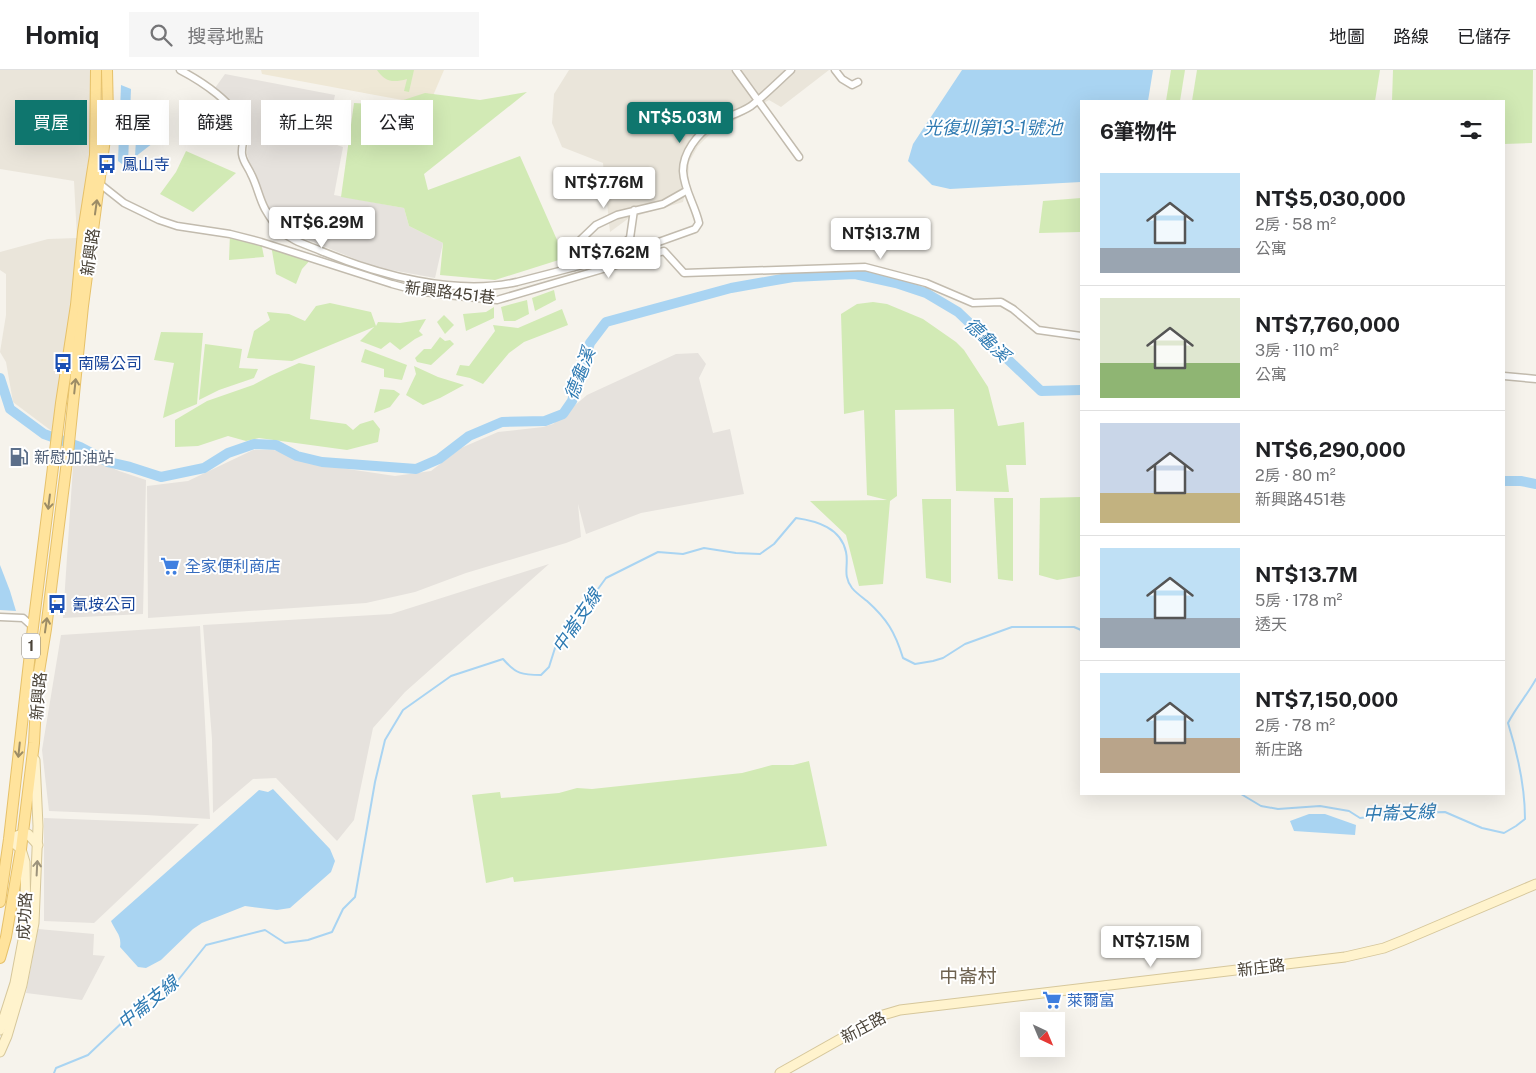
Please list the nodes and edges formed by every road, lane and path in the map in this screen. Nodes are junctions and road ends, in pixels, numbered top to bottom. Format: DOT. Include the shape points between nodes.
graph roads {
  1 [pos="96,70"];
  2 [pos="107,70"];
  3 [pos="180,70"];
  4 [pos="736,70"];
  5 [pos="791,70"];
  6 [pos="835,70"];
  7 [pos="858,82"];
  8 [pos="757,100"];
  9 [pos="798,157"];
  10 [pos="100,184"];
  11 [pos="686,191"];
  12 [pos="634,210"];
  13 [pos="574,268"];
  14 [pos="1080,336"];
  15 [pos="1505,376"];
  16 [pos="1536,379"];
  17 [pos="0,617"];
  18 [pos="33,627"];
  19 [pos="34,743"];
  20 [pos="22,834"];
  21 [pos="9,839"];
  22 [pos="38,845"];
  23 [pos="21,849"];
  24 [pos="1536,884"];
  25 [pos="0,902"];
  26 [pos="0,958"];
  27 [pos="0,1030"];
  28 [pos="0,1052"];
  29 [pos="796,1069"];
  30 [pos="780,1073"];
  1 -- 18 [label="main road, 新興路 / 1, one-way" via="95,155"];
  2 -- 10 [label="main road, 新興路 / 1" via="108,116"];
  3 -- 13 [label="street" via="209,88 238,118 243,128 243,162 252,175 259,198 280,230 292,239 340,259 398,277 459,286 500,286"];
  4 -- 8 [label="street"];
  5 -- 8 [label="street"];
  6 -- 7 [label="street" via="847,83"];
  8 -- 9 [label="street"];
  8 -- 11 [label="street" via="713,124 693,142 683,170"];
  10 -- 14 [label="street, 新興路451巷" via="124,203 159,220 261,242 418,291 497,300 664,251 684,273 865,267 926,283 974,304 1001,302 1038,330"];
  19 -- 10 [label="main road, 新興路 / 1, one-way" via="37,684"];
  11 -- 12 [label="street" via="662,204"];
  11 -- 13 [label="street" via="699,223 696,229"];
  12 -- 13 [label="street" via="630,238 618,247 583,260"];
  12 -- 13 [label="street" via="596,225 573,247 571,260"];
  15 -- 16 [label="street"];
  17 -- 18 [label="street" via="23,618"];
  18 -- 21 [label="main road, 新興路 / 1, one-way"];
  19 -- 20 [label="main road, 新興路 / 1"];
  19 -- 22 [label="street, 成功路"];
  20 -- 21 [label="street"];
  20 -- 22 [label="street" via="28,834"];
  20 -- 23 [label="main road, 新興路 / 1"];
  21 -- 23 [label="street"];
  21 -- 25 [label="main road, 1"];
  28 -- 22 [label="street, 成功路, one-way" via="22,985 31,941"];
  23 -- 26 [label="main road, 1"];
  23 -- 27 [label="street, 成功路" via="25,862 26,924 15,983"];
  24 -- 29 [label="street, 新庄路" via="1384,948 1345,957 900,1010 883,1015"];
  29 -- 30 [label="street, 新庄路"];
}
